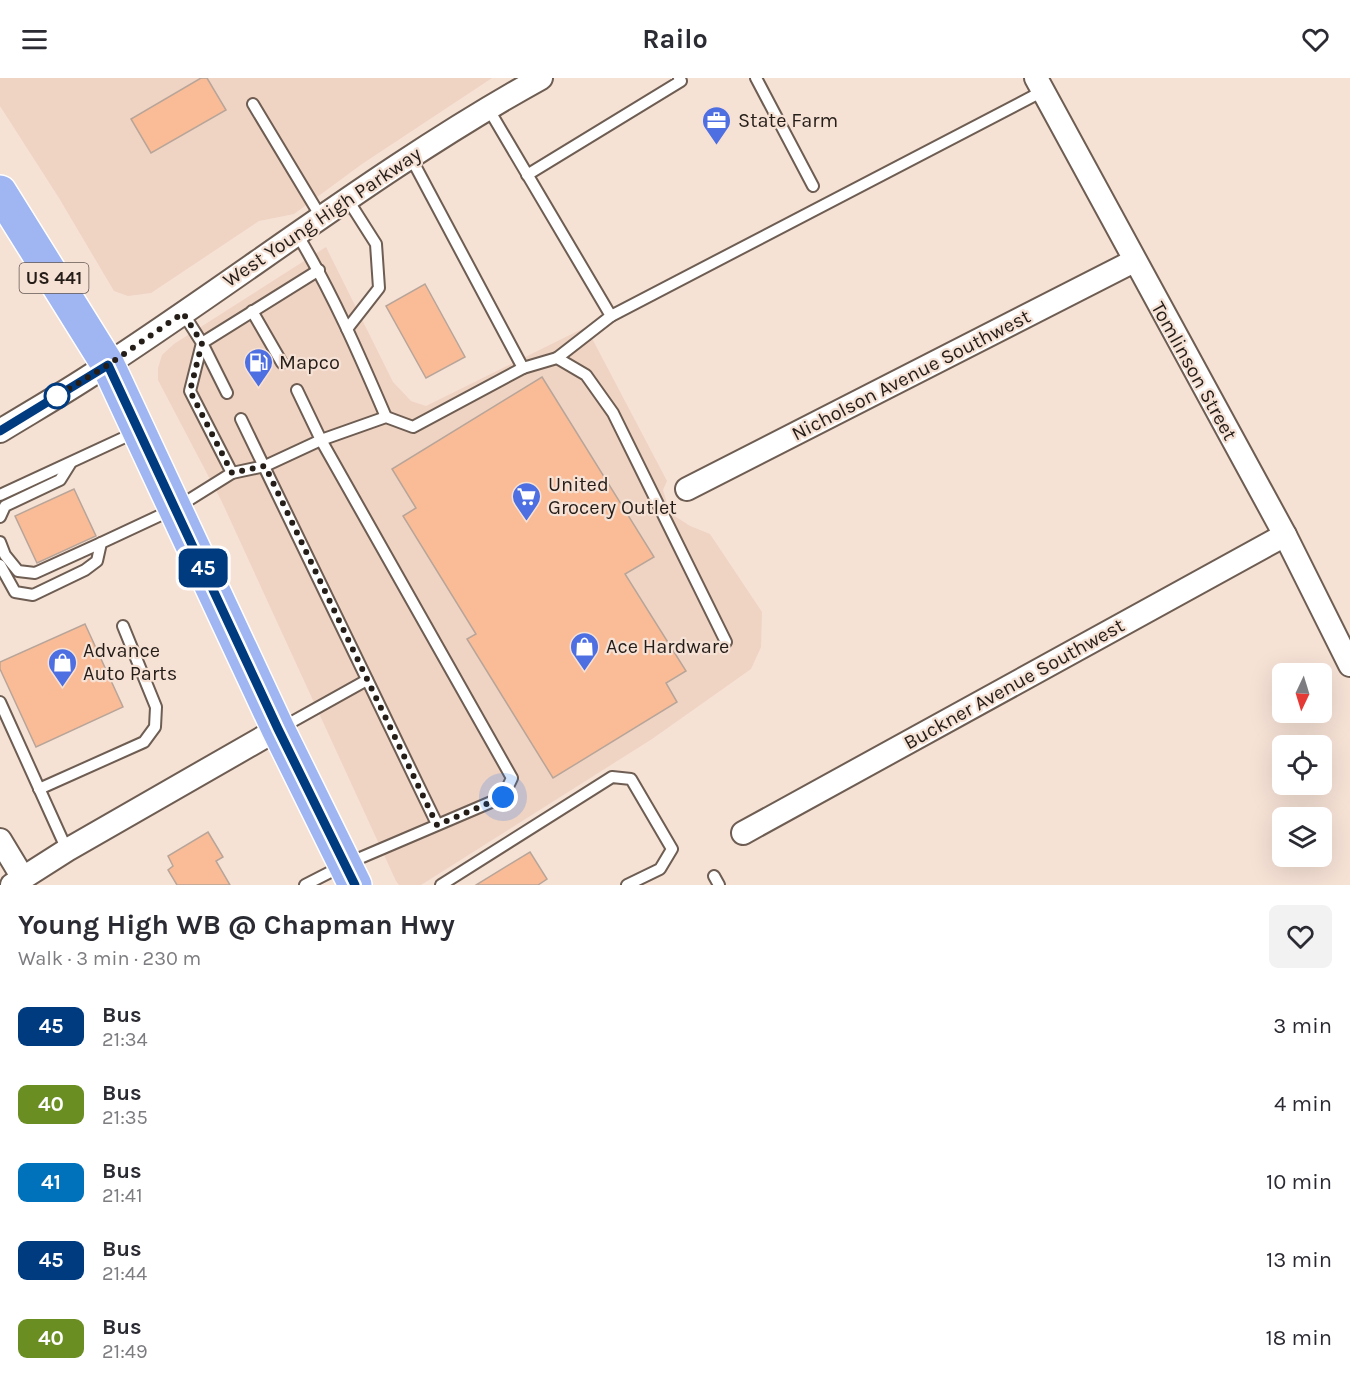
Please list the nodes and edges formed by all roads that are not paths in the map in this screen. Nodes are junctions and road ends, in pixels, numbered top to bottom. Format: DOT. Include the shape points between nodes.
graph roads {
  1 [pos="541,78"];
  2 [pos="679,78"];
  3 [pos="756,78"];
  4 [pos="1039,84"];
  5 [pos="253,104"];
  6 [pos="488,107"];
  7 [pos="410,156"];
  8 [pos="527,175"];
  9 [pos="813,186"];
  10 [pos="2,198"];
  11 [pos="348,200"];
  12 [pos="321,217"];
  13 [pos="297,234"];
  14 [pos="1134,261"];
  15 [pos="318,270"];
  16 [pos="252,311"];
  17 [pos="183,313"];
  18 [pos="611,316"];
  19 [pos="347,329"];
  20 [pos="202,343"];
  21 [pos="557,358"];
  22 [pos="282,363"];
  23 [pos="108,365"];
  24 [pos="523,368"];
  25 [pos="297,390"];
  26 [pos="227,393"];
  27 [pos="386,417"];
  28 [pos="241,419"];
  29 [pos="139,431"];
  30 [pos="0,432"];
  31 [pos="321,440"];
  32 [pos="70,464"];
  33 [pos="265,466"];
  34 [pos="232,473"];
  35 [pos="687,489"];
  36 [pos="0,495"];
  37 [pos="176,508"];
  38 [pos="0,517"];
  39 [pos="1285,535"];
  40 [pos="0,542"];
  41 [pos="101,543"];
  42 [pos="0,565"];
  43 [pos="123,626"];
  44 [pos="726,642"];
  45 [pos="1350,665"];
  46 [pos="367,680"];
  47 [pos="0,702"];
  48 [pos="278,729"];
  49 [pos="39,789"];
  50 [pos="437,825"];
  51 [pos="743,833"];
  52 [pos="0,840"];
  53 [pos="67,850"];
  54 [pos="350,875"];
  55 [pos="18,881"];
  56 [pos="305,885"];
  57 [pos="441,885"];
  58 [pos="627,885"];
  1 -- 6 [label="street, West Young High Parkway"];
  2 -- 8 [label="lane" via="681,81"];
  3 -- 9 [label="lane"];
  4 -- 14 [label="street, Tomlinson Street"];
  4 -- 18 [label="lane"];
  5 -- 12 [label="lane"];
  6 -- 7 [label="street, West Young High Parkway"];
  6 -- 8 [label="lane"];
  7 -- 11 [label="street, West Young High Parkway"];
  7 -- 24 [label="lane"];
  8 -- 18 [label="lane"];
  10 -- 23 [label="highway, US 441"];
  11 -- 12 [label="street, West Young High Parkway"];
  11 -- 19 [label="lane" via="376,244 379,288"];
  12 -- 13 [label="street, West Young High Parkway"];
  13 -- 15 [label="lane"];
  13 -- 17 [label="street, West Young High Parkway"];
  14 -- 35 [label="street, Nicholson Avenue Southwest"];
  14 -- 39 [label="street, Tomlinson Street"];
  15 -- 16 [label="lane"];
  15 -- 19 [label="lane"];
  16 -- 20 [label="lane"];
  16 -- 22 [label="lane"];
  17 -- 20 [label="lane"];
  17 -- 23 [label="street, West Young High Parkway"];
  18 -- 21 [label="lane"];
  19 -- 27 [label="lane"];
  20 -- 26 [label="lane"];
  20 -- 34 [label="lane" via="190,391"];
  21 -- 24 [label="lane"];
  21 -- 44 [label="lane" via="585,375 613,413"];
  23 -- 29 [label="highway, US 441"];
  23 -- 30 [label="street, West Young High Parkway"];
  24 -- 27 [label="lane" via="413,428"];
  25 -- 31 [label="lane"];
  27 -- 31 [label="lane"];
  28 -- 33 [label="lane"];
  29 -- 32 [label="lane"];
  29 -- 37 [label="highway, US 441"];
  31 -- 33 [label="lane"];
  31 -- 50 [label="lane" via="512,778 503,797"];
  32 -- 36 [label="lane"];
  32 -- 38 [label="lane" via="60,480 5,506"];
  33 -- 34 [label="lane"];
  33 -- 46 [label="lane"];
  34 -- 37 [label="lane"];
  37 -- 41 [label="lane"];
  37 -- 48 [label="highway, US 441"];
  39 -- 45 [label="street, Tomlinson Street"];
  39 -- 51 [label="street, Buckner Avenue Southwest"];
  40 -- 41 [label="lane" via="4,555 18,571 35,573"];
  41 -- 42 [label="lane" via="97,561 33,595 15,591"];
  43 -- 49 [label="lane" via="156,707 155,727 144,742"];
  46 -- 48 [label="lane"];
  46 -- 50 [label="lane"];
  47 -- 49 [label="lane"];
  48 -- 53 [label="street"];
  48 -- 54 [label="highway, US 441"];
  49 -- 53 [label="lane"];
  50 -- 54 [label="lane"];
  52 -- 55 [label="street"];
  53 -- 55 [label="street"];
  54 -- 56 [label="lane"];
  57 -- 58 [label="lane" via="612,777 631,779 672,849 660,869"];
}
